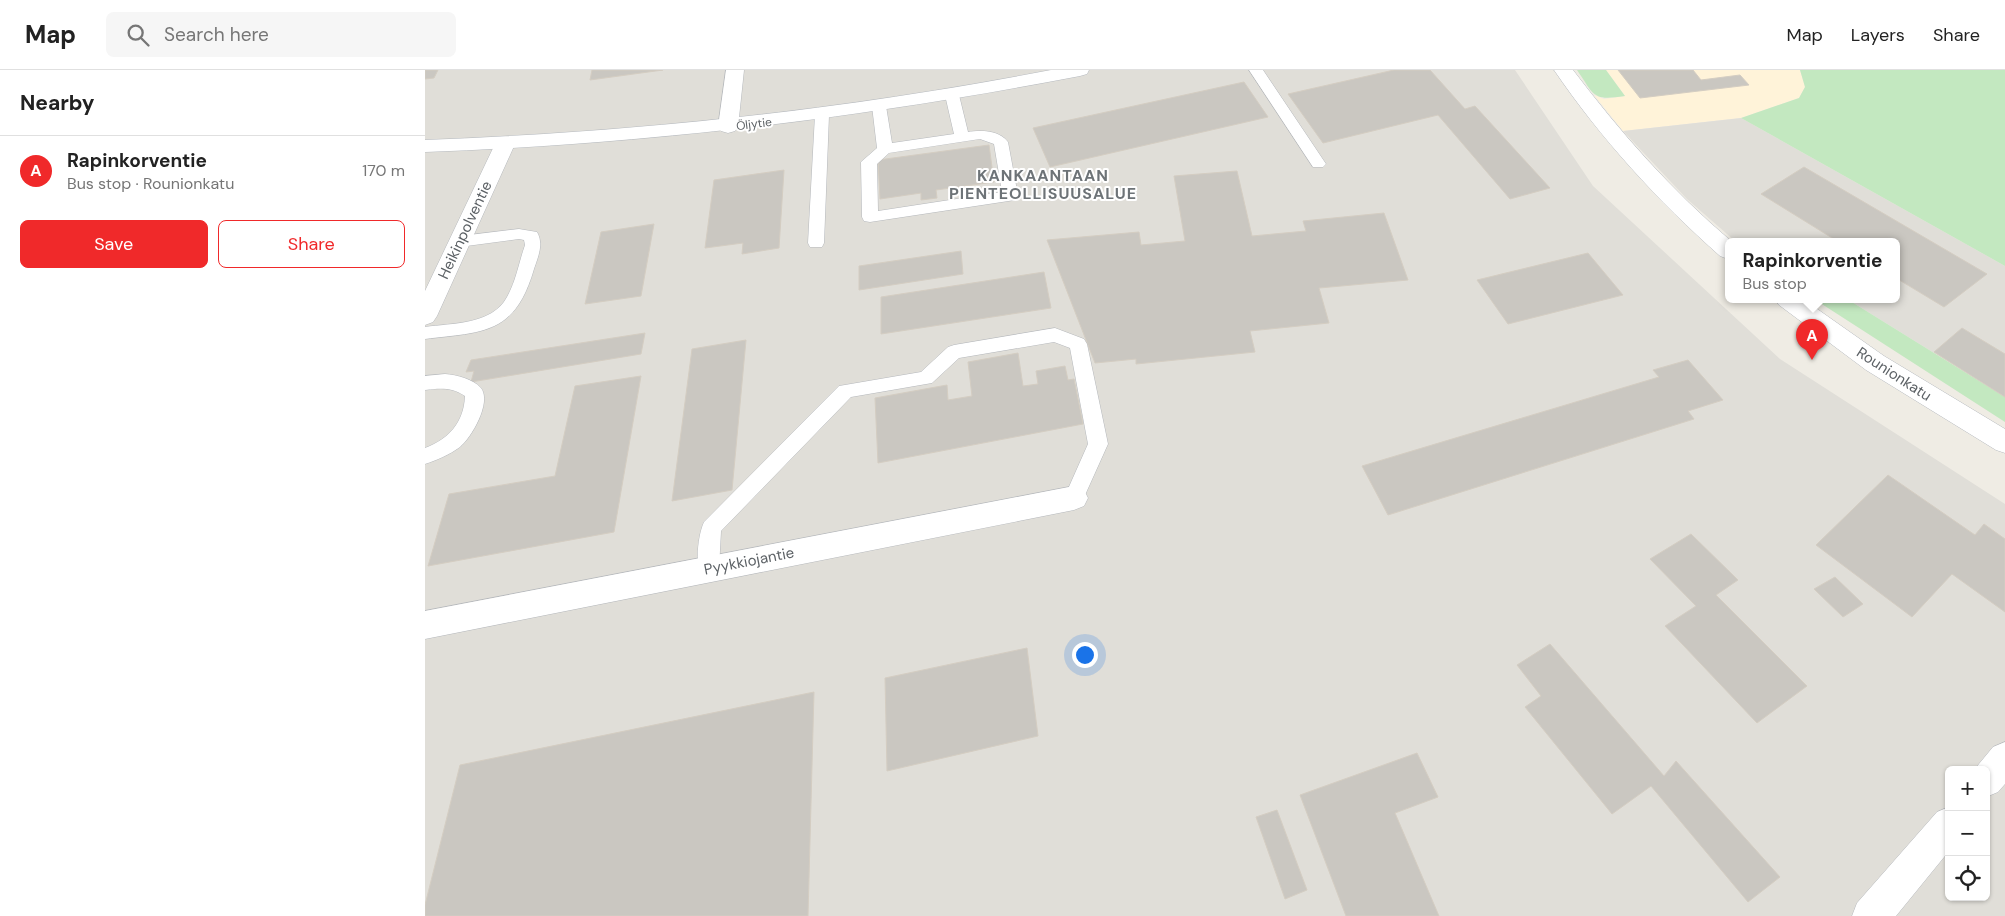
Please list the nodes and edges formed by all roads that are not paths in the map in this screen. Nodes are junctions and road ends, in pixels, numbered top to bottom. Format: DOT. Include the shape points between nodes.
graph roads {
  1 [pos="735,70"];
  2 [pos="1080,70"];
  3 [pos="1256,70"];
  4 [pos="1563,70"];
  5 [pos="952,95"];
  6 [pos="879,106"];
  7 [pos="822,115"];
  8 [pos="727,127"];
  9 [pos="962,137"];
  10 [pos="505,144"];
  11 [pos="425,146"];
  12 [pos="885,149"];
  13 [pos="1318,164"];
  14 [pos="459,241"];
  15 [pos="816,243"];
  16 [pos="1725,248"];
  17 [pos="1792,303"];
  18 [pos="425,316"];
  19 [pos="425,333"];
  20 [pos="425,383"];
  21 [pos="2005,442"];
  22 [pos="425,456"];
  23 [pos="1074,498"];
  24 [pos="708,569"];
  25 [pos="425,625"];
  26 [pos="2005,759"];
  27 [pos="1990,776"];
  28 [pos="1945,829"];
  29 [pos="1870,916"];
  1 -- 8 [label="main road"];
  2 -- 5 [label="main road, Öljytie"];
  3 -- 13 [label="lane"];
  4 -- 16 [label="main road" via="1629,156"];
  5 -- 6 [label="main road, Öljytie"];
  5 -- 9 [label="lane"];
  6 -- 7 [label="main road, Öljytie"];
  6 -- 12 [label="lane"];
  7 -- 8 [label="main road, Öljytie"];
  7 -- 15 [label="lane"];
  8 -- 10 [label="main road, Öljytie"];
  9 -- 12 [label="lane"];
  9 -- 12 [label="lane" via="982,134 1001,142 1010,196 870,217 869,162"];
  10 -- 11 [label="main road, Öljytie"];
  10 -- 14 [label="main road, Heikinpolventie"];
  14 -- 18 [label="main road, Heikinpolventie"];
  14 -- 19 [label="lane" via="519,234 531,236 533,245 512,304 497,317 482,325"];
  17 -- 21 [label="main road, Rounionkatu" via="1875,363"];
  20 -- 22 [label="lane" via="461,383 474,393 475,407 466,429 450,446"];
  23 -- 24 [label="main road, Pyykkiojantie"];
  23 -- 24 [label="lane" via="1098,444 1078,344 1055,335 954,352 927,378 846,391 711,528"];
  24 -- 25 [label="main road, Pyykkiojantie"];
  26 -- 27 [label="main road"];
  28 -- 29 [label="main road"];
}
